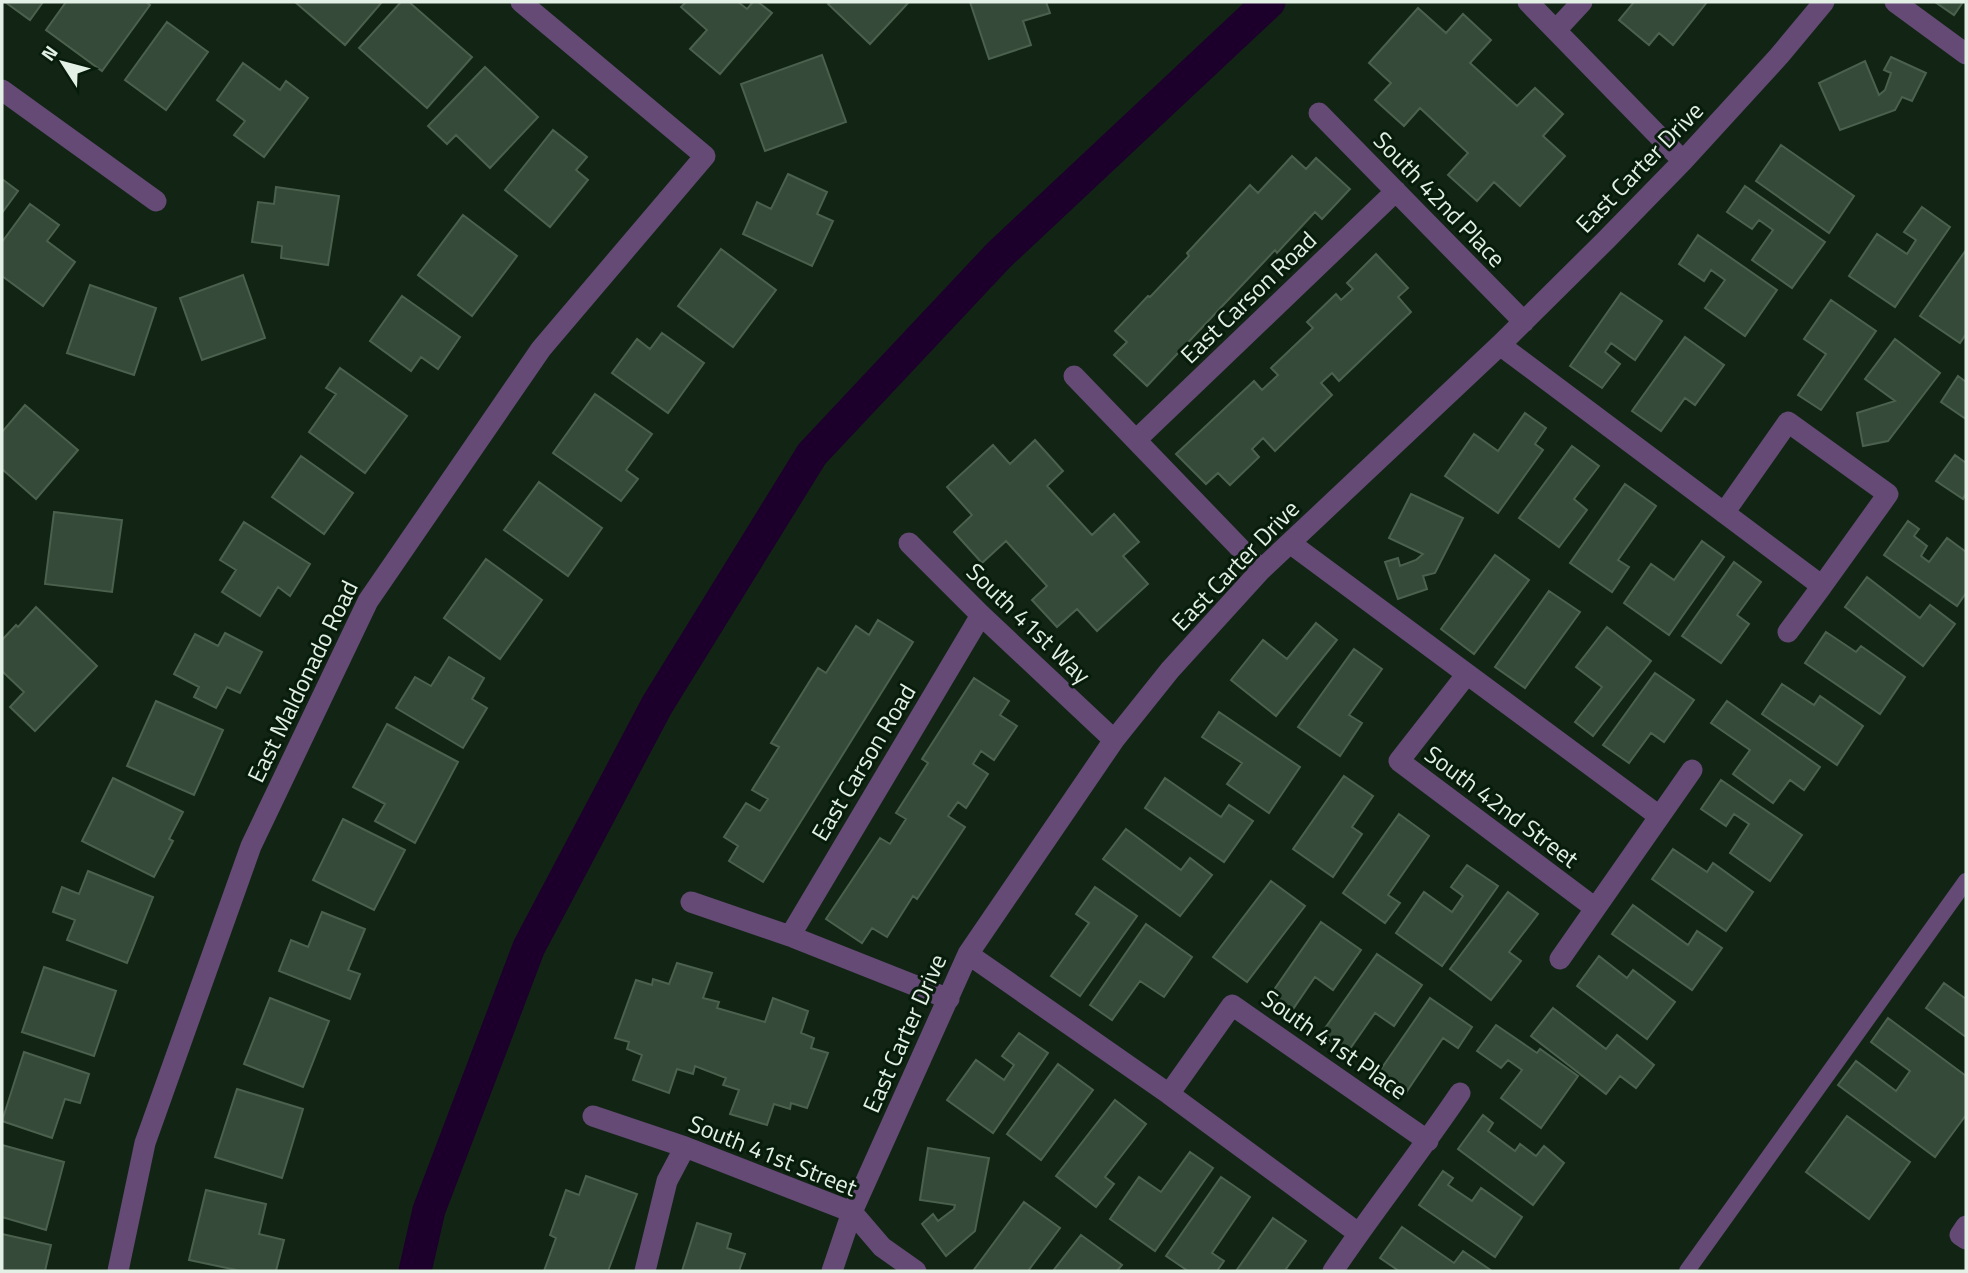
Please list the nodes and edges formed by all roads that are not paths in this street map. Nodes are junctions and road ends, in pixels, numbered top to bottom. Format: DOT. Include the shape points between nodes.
graph roads {
  1 [pos="521,2"];
  2 [pos="1528,2"];
  3 [pos="1581,2"];
  4 [pos="1824,2"];
  5 [pos="1895,2"];
  6 [pos="1556,30"];
  7 [pos="1966,54"];
  8 [pos="2,90"];
  9 [pos="1319,113"];
  10 [pos="1684,161"];
  11 [pos="1396,191"];
  12 [pos="156,201"];
  13 [pos="1524,322"];
  14 [pos="1500,345"];
  15 [pos="1074,376"];
  16 [pos="1136,440"];
  17 [pos="1724,513"];
  18 [pos="909,543"];
  19 [pos="1290,543"];
  20 [pos="1261,570"];
  21 [pos="1822,586"];
  22 [pos="981,615"];
  23 [pos="1788,632"];
  24 [pos="1467,674"];
  25 [pos="1114,740"];
  26 [pos="1692,770"];
  27 [pos="1660,816"];
  28 [pos="1966,881"];
  29 [pos="691,902"];
  30 [pos="1595,908"];
  31 [pos="790,936"];
  32 [pos="968,954"];
  33 [pos="1560,959"];
  34 [pos="949,999"];
  35 [pos="1460,1093"];
  36 [pos="1169,1094"];
  37 [pos="593,1116"];
  38 [pos="1428,1141"];
  39 [pos="685,1147"];
  40 [pos="852,1212"];
  41 [pos="1358,1233"];
  42 [pos="118,1271"];
  43 [pos="645,1271"];
  44 [pos="832,1271"];
  45 [pos="916,1271"];
  46 [pos="1333,1271"];
  47 [pos="1687,1271"];
  1 -- 42 [label="street, East Maldonado Road" via="705,156 541,349 368,601 251,846 145,1143"];
  2 -- 6 [label="street"];
  3 -- 6 [label="street"];
  4 -- 10 [label="street, East Carter Drive"];
  5 -- 7 [label="street"];
  6 -- 10 [label="street"];
  8 -- 12 [label="street"];
  9 -- 11 [label="street, South 42nd Place"];
  10 -- 13 [label="street, East Carter Drive"];
  11 -- 13 [label="street, South 42nd Place"];
  11 -- 16 [label="street, East Carson Road"];
  13 -- 14 [label="street, East Carter Drive"];
  14 -- 17 [label="street"];
  14 -- 19 [label="street, East Carter Drive"];
  15 -- 16 [label="street"];
  16 -- 20 [label="street"];
  17 -- 21 [label="street"];
  17 -- 21 [label="street" via="1788,422 1888,494"];
  18 -- 22 [label="street, South 41st Way"];
  19 -- 20 [label="street, East Carter Drive"];
  19 -- 24 [label="street"];
  20 -- 25 [label="street, East Carter Drive"];
  21 -- 23 [label="street"];
  22 -- 25 [label="street, South 41st Way"];
  22 -- 31 [label="street, East Carson Road"];
  24 -- 27 [label="street"];
  24 -- 30 [label="street, South 42nd Street" via="1399,761"];
  25 -- 32 [label="street, East Carter Drive"];
  26 -- 27 [label="street"];
  27 -- 30 [label="street"];
  28 -- 47 [label="lane"];
  29 -- 31 [label="street"];
  30 -- 33 [label="street"];
  31 -- 34 [label="street"];
  32 -- 34 [label="street, East Carter Drive"];
  32 -- 36 [label="street"];
  34 -- 40 [label="street, East Carter Drive"];
  35 -- 38 [label="street"];
  36 -- 38 [label="street, South 41st Place" via="1232,1005"];
  36 -- 41 [label="street"];
  37 -- 39 [label="street, South 41st Street"];
  38 -- 41 [label="street"];
  39 -- 40 [label="street, South 41st Street"];
  39 -- 43 [label="street" via="667,1181"];
  40 -- 44 [label="street, East Carter Drive"];
  40 -- 45 [label="street, South 41st Street" via="883,1247"];
  41 -- 46 [label="street"];
}
